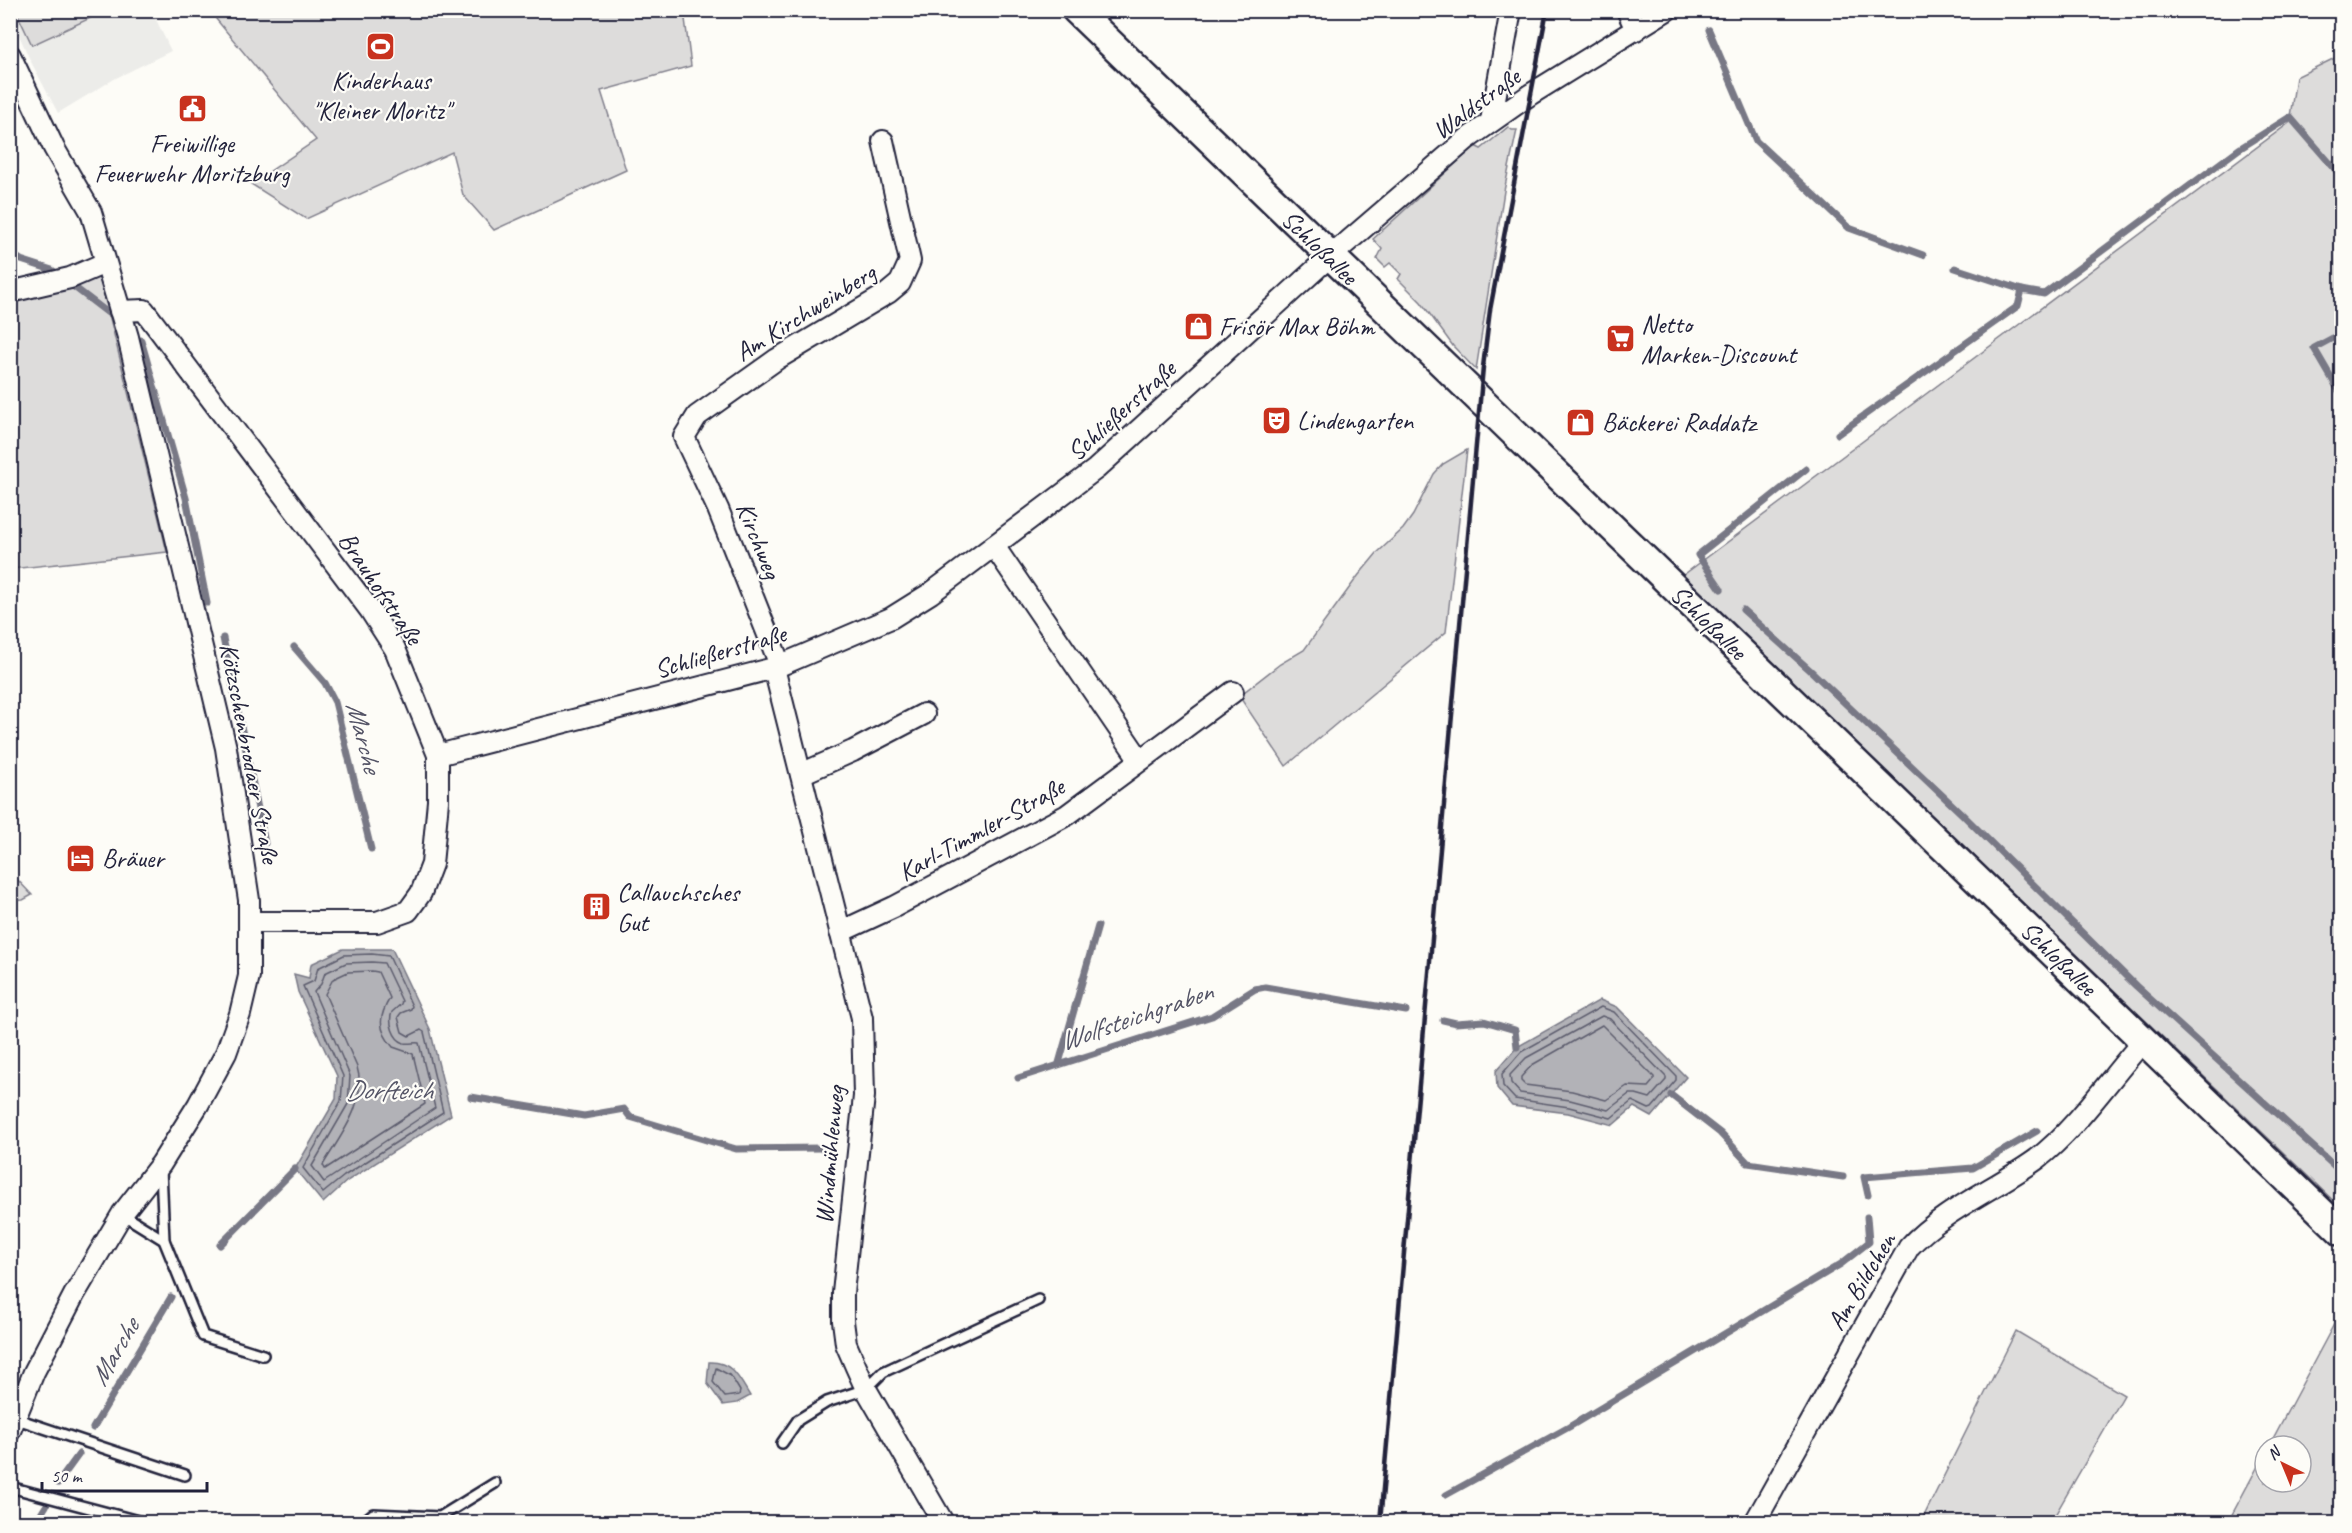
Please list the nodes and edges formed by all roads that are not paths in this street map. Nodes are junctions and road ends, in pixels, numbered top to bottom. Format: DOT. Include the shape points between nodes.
graph roads {
  1 [pos="1076,10"];
  2 [pos="1511,10"];
  3 [pos="1627,10"];
  4 [pos="1666,10"];
  5 [pos="1636,30"];
  6 [pos="10,56"];
  7 [pos="1491,121"];
  8 [pos="883,141"];
  9 [pos="1330,257"];
  10 [pos="105,263"];
  11 [pos="10,292"];
  12 [pos="120,311"];
  13 [pos="684,437"];
  14 [pos="994,546"];
  15 [pos="777,666"];
  16 [pos="1233,692"];
  17 [pos="924,714"];
  18 [pos="438,755"];
  19 [pos="1140,760"];
  20 [pos="801,774"];
  21 [pos="249,922"];
  22 [pos="840,932"];
  23 [pos="2144,1040"];
  24 [pos="161,1164"];
  25 [pos="122,1214"];
  26 [pos="2342,1232"];
  27 [pos="164,1240"];
  28 [pos="1038,1300"];
  29 [pos="263,1355"];
  30 [pos="866,1389"];
  31 [pos="12,1425"];
  32 [pos="782,1443"];
  33 [pos="185,1475"];
  34 [pos="495,1483"];
  35 [pos="10,1487"];
  36 [pos="142,1522"];
  37 [pos="363,1522"];
  38 [pos="944,1522"];
  39 [pos="1755,1522"];
  1 -- 9 [label="main road, Schloßallee"];
  2 -- 7 [label="street"];
  3 -- 5 [label="street"];
  4 -- 5 [label="street, Waldstraße"];
  5 -- 7 [label="street, Waldstraße"];
  6 -- 10 [label="street, Kötzschenbrodaer Straße" via="54,148 91,212"];
  7 -- 9 [label="street, Waldstraße"];
  8 -- 13 [label="street, Am Kirchweinberg" via="910,261 900,283 777,359 697,416"];
  9 -- 14 [label="street, Schließerstraße" via="1096,469"];
  9 -- 23 [label="main road, Schloßallee"];
  10 -- 11 [label="street" via="63,280"];
  10 -- 12 [label="street, Kötzschenbrodaer Straße"];
  12 -- 18 [label="street, Brauhofstraße" via="144,309 370,610 396,649"];
  12 -- 21 [label="street, Kötzschenbrodaer Straße" via="226,748"];
  13 -- 15 [label="street, Kirchweg" via="718,509"];
  14 -- 15 [label="street, Schließerstraße" via="931,594 891,618"];
  14 -- 19 [label="street"];
  15 -- 18 [label="street, Schließerstraße"];
  15 -- 20 [label="street, Windmühlenweg"];
  16 -- 19 [label="street, Karl-Timmler-Straße"];
  17 -- 20 [label="street" via="853,752"];
  18 -- 21 [label="street, Brauhofstraße" via="432,864 421,893 408,911 372,922"];
  19 -- 22 [label="street, Karl-Timmler-Straße" via="1067,815"];
  20 -- 22 [label="street, Windmühlenweg"];
  21 -- 24 [label="street, Kötzschenbrodaer Straße" via="249,976 228,1049"];
  22 -- 30 [label="street, Windmühlenweg" via="862,1018 864,1096 843,1321 846,1344"];
  23 -- 26 [label="main road, Schloßallee"];
  23 -- 39 [label="street, Am Bildchen" via="2055,1144 1922,1233 1909,1247"];
  24 -- 25 [label="street, Kötzschenbrodaer Straße"];
  24 -- 27 [label="lane"];
  25 -- 27 [label="lane"];
  25 -- 31 [label="street, Kötzschenbrodaer Straße" via="34,1372"];
  27 -- 29 [label="lane" via="203,1336"];
  28 -- 30 [label="lane" via="883,1372"];
  30 -- 32 [label="lane" via="827,1402 798,1420"];
  30 -- 38 [label="street, Windmühlenweg"];
  31 -- 33 [label="lane"];
  34 -- 37 [label="lane" via="440,1517 373,1515"];
  35 -- 36 [label="lane"];
}
